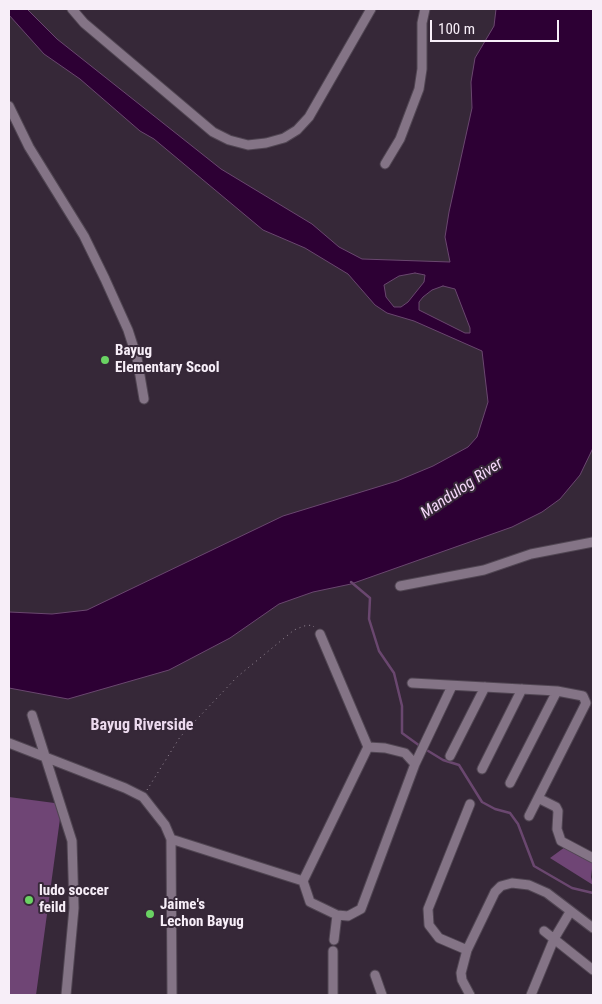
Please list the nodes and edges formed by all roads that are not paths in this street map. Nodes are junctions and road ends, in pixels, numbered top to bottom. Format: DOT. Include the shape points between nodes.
graph roads {
  1 [pos="72,9"];
  2 [pos="371,9"];
  3 [pos="425,9"];
  4 [pos="9,106"];
  5 [pos="385,164"];
  6 [pos="144,399"];
  7 [pos="593,542"];
  8 [pos="400,586"];
  9 [pos="320,634"];
  10 [pos="412,683"];
  11 [pos="452,686"];
  12 [pos="485,687"];
  13 [pos="522,688"];
  14 [pos="557,691"];
  15 [pos="32,715"];
  16 [pos="9,743"];
  17 [pos="368,747"];
  18 [pos="450,756"];
  19 [pos="46,759"];
  20 [pos="414,764"];
  21 [pos="482,769"];
  22 [pos="510,782"];
  23 [pos="538,798"];
  24 [pos="470,804"];
  25 [pos="529,816"];
  26 [pos="171,839"];
  27 [pos="593,858"];
  28 [pos="303,881"];
  29 [pos="570,912"];
  30 [pos="337,915"];
  31 [pos="593,928"];
  32 [pos="544,930"];
  33 [pos="554,939"];
  34 [pos="334,940"];
  35 [pos="467,950"];
  36 [pos="333,951"];
  37 [pos="593,970"];
  38 [pos="375,975"];
  39 [pos="66,995"];
  40 [pos="172,995"];
  41 [pos="333,995"];
  42 [pos="382,995"];
  43 [pos="470,995"];
  44 [pos="531,995"];
  1 -- 2 [label="street" via="84,23 207,128 229,140 248,144 284,138 309,117"];
  3 -- 5 [label="street" via="419,89 400,139"];
  4 -- 6 [label="street" via="29,147 84,236 105,279 128,330"];
  7 -- 8 [label="street" via="531,554 484,570"];
  9 -- 17 [label="street"];
  10 -- 11 [label="street"];
  11 -- 12 [label="street"];
  11 -- 20 [label="street"];
  12 -- 13 [label="street"];
  12 -- 18 [label="street"];
  13 -- 14 [label="street"];
  13 -- 21 [label="street"];
  14 -- 22 [label="street"];
  14 -- 23 [label="street" via="583,696 586,703"];
  15 -- 19 [label="street"];
  16 -- 19 [label="street"];
  17 -- 20 [label="street" via="405,753"];
  17 -- 28 [label="street"];
  19 -- 26 [label="street" via="143,797 165,824"];
  19 -- 39 [label="street" via="72,841 74,908"];
  20 -- 30 [label="street" via="361,909 348,916"];
  23 -- 25 [label="street"];
  23 -- 27 [label="street" via="556,807 561,840"];
  24 -- 35 [label="street" via="428,909 430,925 439,938"];
  26 -- 28 [label="street"];
  26 -- 40 [label="street"];
  28 -- 30 [label="street" via="310,902"];
  29 -- 31 [label="street"];
  29 -- 33 [label="street"];
  29 -- 35 [label="street" via="547,893 529,885 512,883 501,886"];
  30 -- 34 [label="street"];
  32 -- 33 [label="street"];
  33 -- 37 [label="street"];
  33 -- 44 [label="street"];
  35 -- 43 [label="street" via="461,973"];
  36 -- 41 [label="street"];
  38 -- 42 [label="street"];
}
